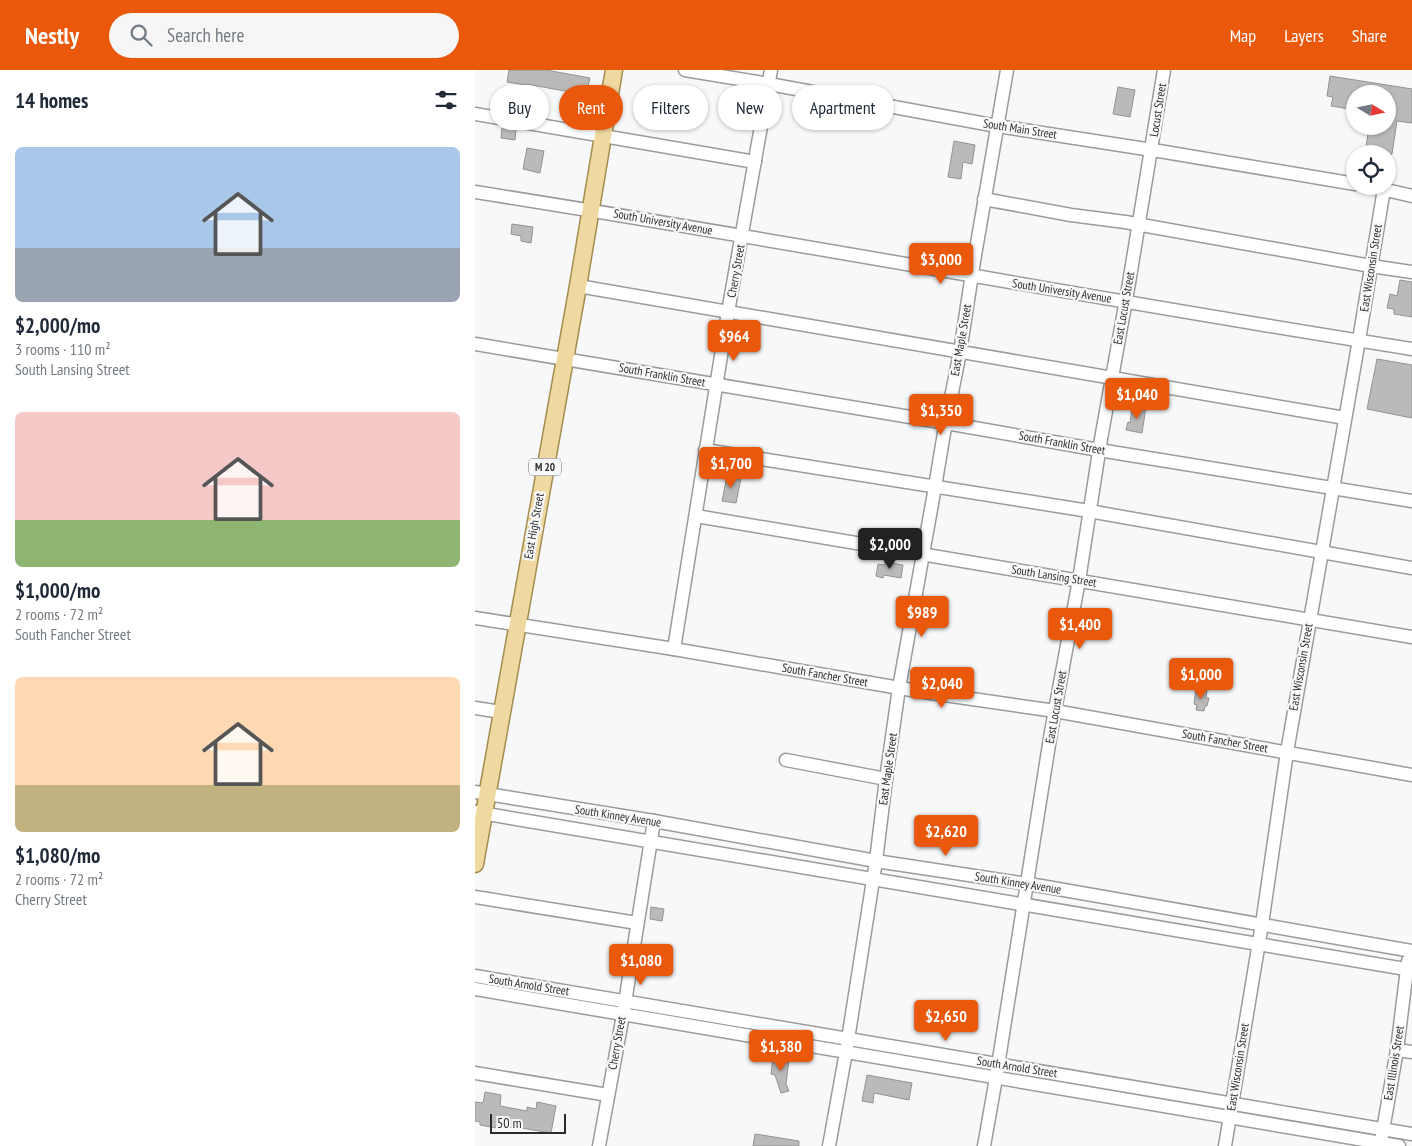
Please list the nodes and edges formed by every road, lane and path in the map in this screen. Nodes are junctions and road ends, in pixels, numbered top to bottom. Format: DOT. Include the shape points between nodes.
graph roads {
  1 [pos="614,70"];
  2 [pos="685,70"];
  3 [pos="771,70"];
  4 [pos="1007,70"];
  5 [pos="1164,70"];
  6 [pos="769,84"];
  7 [pos="475,114"];
  8 [pos="997,126"];
  9 [pos="603,135"];
  10 [pos="1151,150"];
  11 [pos="755,162"];
  12 [pos="1346,182"];
  13 [pos="475,192"];
  14 [pos="1396,193"];
  15 [pos="1383,195"];
  16 [pos="1412,196"];
  17 [pos="984,200"];
  18 [pos="591,210"];
  19 [pos="1138,225"];
  20 [pos="742,236"];
  21 [pos="1371,266"];
  22 [pos="1412,272"];
  23 [pos="972,276"];
  24 [pos="578,286"];
  25 [pos="1125,302"];
  26 [pos="728,312"];
  27 [pos="1359,340"];
  28 [pos="475,344"];
  29 [pos="1412,349"];
  30 [pos="960,352"];
  31 [pos="564,359"];
  32 [pos="1112,378"];
  33 [pos="717,384"];
  34 [pos="1345,418"];
  35 [pos="945,423"];
  36 [pos="705,450"];
  37 [pos="1099,450"];
  38 [pos="935,487"];
  39 [pos="1332,488"];
  40 [pos="1412,501"];
  41 [pos="1089,511"];
  42 [pos="695,516"];
  43 [pos="1321,553"];
  44 [pos="923,554"];
  45 [pos="1412,568"];
  46 [pos="1079,580"];
  47 [pos="475,618"];
  48 [pos="1309,620"];
  49 [pos="517,625"];
  50 [pos="1412,637"];
  51 [pos="674,649"];
  52 [pos="899,688"];
  53 [pos="475,708"];
  54 [pos="1055,711"];
  55 [pos="501,712"];
  56 [pos="1287,752"];
  57 [pos="786,760"];
  58 [pos="1412,775"];
  59 [pos="886,779"];
  60 [pos="481,793"];
  61 [pos="479,813"];
  62 [pos="654,821"];
  63 [pos="651,841"];
  64 [pos="876,861"];
  65 [pos="475,864"];
  66 [pos="873,879"];
  67 [pos="1027,884"];
  68 [pos="475,897"];
  69 [pos="1023,904"];
  70 [pos="637,923"];
  71 [pos="1262,924"];
  72 [pos="1259,944"];
  73 [pos="1411,950"];
  74 [pos="1409,969"];
  75 [pos="475,976"];
  76 [pos="475,989"];
  77 [pos="625,1001"];
  78 [pos="623,1015"];
  79 [pos="847,1039"];
  80 [pos="1397,1050"];
  81 [pos="846,1052"];
  82 [pos="1412,1052"];
  83 [pos="999,1064"];
  84 [pos="475,1072"];
  85 [pos="996,1078"];
  86 [pos="608,1095"];
  87 [pos="1232,1103"];
  88 [pos="1230,1117"];
  89 [pos="1383,1129"];
  90 [pos="1412,1134"];
  91 [pos="1380,1144"];
  92 [pos="599,1146"];
  93 [pos="829,1146"];
  94 [pos="984,1146"];
  95 [pos="1225,1146"];
  96 [pos="1399,1146"];
  1 -- 9 [label="main road, East High Street / M 20"];
  2 -- 6 [label="street, South Main Street"];
  3 -- 6 [label="street, Cherry Street"];
  4 -- 8 [label="street, East Maple Street"];
  5 -- 10 [label="street, Locust Street"];
  6 -- 8 [label="street, South Main Street"];
  6 -- 11 [label="street, Cherry Street"];
  7 -- 9 [label="street"];
  8 -- 10 [label="street, South Main Street"];
  8 -- 17 [label="street, East Maple Street"];
  9 -- 11 [label="street"];
  9 -- 18 [label="main road, East High Street / M 20"];
  10 -- 12 [label="street, South Main Street"];
  10 -- 19 [label="street, East Locust Street"];
  11 -- 20 [label="street, Cherry Street"];
  13 -- 18 [label="street, South University Avenue"];
  14 -- 16 [label="street"];
  15 -- 21 [label="street, East Wisconsin Street"];
  17 -- 19 [label="street"];
  17 -- 23 [label="street, East Maple Street"];
  18 -- 20 [label="street, South University Avenue"];
  18 -- 24 [label="main road, East High Street / M 20"];
  19 -- 21 [label="street"];
  19 -- 25 [label="street, East Locust Street"];
  20 -- 23 [label="street, South University Avenue"];
  20 -- 26 [label="street, Cherry Street"];
  21 -- 22 [label="street"];
  21 -- 27 [label="street, East Wisconsin Street"];
  23 -- 25 [label="street, South University Avenue"];
  23 -- 30 [label="street, East Maple Street"];
  24 -- 26 [label="street"];
  24 -- 31 [label="main road, East High Street / M 20"];
  25 -- 27 [label="street, South University Avenue"];
  25 -- 32 [label="street, East Locust Street"];
  26 -- 30 [label="street"];
  26 -- 33 [label="street, Cherry Street"];
  27 -- 29 [label="street, South University Avenue"];
  27 -- 34 [label="street, East Wisconsin Street"];
  28 -- 31 [label="street, South Franklin Street"];
  30 -- 32 [label="street"];
  30 -- 35 [label="street, East Maple Street"];
  31 -- 33 [label="street, South Franklin Street"];
  31 -- 49 [label="main road, East High Street / M 20"];
  32 -- 34 [label="street"];
  32 -- 37 [label="street, East Locust Street"];
  33 -- 35 [label="street, South Franklin Street"];
  33 -- 36 [label="street, Cherry Street"];
  34 -- 39 [label="street, East Wisconsin Street"];
  35 -- 37 [label="street, South Franklin Street"];
  35 -- 38 [label="street, East Maple Street"];
  36 -- 38 [label="street"];
  36 -- 42 [label="street, Cherry Street"];
  37 -- 39 [label="street, South Franklin Street"];
  37 -- 41 [label="street, East Locust Street"];
  38 -- 41 [label="street"];
  38 -- 44 [label="street, East Maple Street"];
  39 -- 40 [label="street, South Franklin Street"];
  39 -- 43 [label="street, East Wisconsin Street"];
  41 -- 43 [label="street"];
  41 -- 46 [label="street, East Locust Street"];
  42 -- 44 [label="street, South Lansing Street"];
  42 -- 51 [label="street, Cherry Street"];
  43 -- 45 [label="street"];
  43 -- 48 [label="street, East Wisconsin Street"];
  44 -- 46 [label="street, South Lansing Street"];
  44 -- 52 [label="street, East Maple Street"];
  46 -- 48 [label="street, South Lansing Street"];
  46 -- 54 [label="street, East Locust Street"];
  47 -- 49 [label="street, South Fancher Street"];
  48 -- 50 [label="street, South Lansing Street"];
  48 -- 56 [label="street, East Wisconsin Street"];
  49 -- 51 [label="street, South Fancher Street"];
  49 -- 55 [label="main road, East High Street / M 20"];
  51 -- 52 [label="street, South Fancher Street"];
  52 -- 54 [label="street, South Fancher Street"];
  52 -- 59 [label="street, East Maple Street"];
  53 -- 55 [label="street"];
  54 -- 56 [label="street, South Fancher Street"];
  54 -- 67 [label="street, East Locust Street"];
  55 -- 60 [label="main road, East High Street / M 20"];
  56 -- 58 [label="street, South Fancher Street"];
  56 -- 71 [label="street, East Wisconsin Street"];
  57 -- 59 [label="street"];
  59 -- 64 [label="street, East Maple Street"];
  60 -- 61 [label="main road, East High Street / M 20"];
  60 -- 62 [label="street, South Kinney Avenue"];
  61 -- 63 [label="street, South Kinney Avenue"];
  61 -- 65 [label="main road, East High Street / M 20"];
  62 -- 63 [label="street, Cherry Street"];
  62 -- 64 [label="street, South Kinney Avenue"];
  63 -- 66 [label="street, South Kinney Avenue"];
  63 -- 70 [label="street, Cherry Street"];
  64 -- 66 [label="street, East Maple Street"];
  64 -- 67 [label="street, South Kinney Avenue"];
  66 -- 69 [label="street, South Kinney Avenue"];
  66 -- 79 [label="street, East Maple Street"];
  67 -- 69 [label="street, East Locust Street"];
  67 -- 71 [label="street, South Kinney Avenue"];
  68 -- 70 [label="street"];
  69 -- 72 [label="street, South Kinney Avenue"];
  69 -- 83 [label="street, East Locust Street"];
  70 -- 77 [label="street, Cherry Street"];
  71 -- 72 [label="street, East Wisconsin Street"];
  71 -- 73 [label="street, South Kinney Avenue"];
  72 -- 74 [label="street, South Kinney Avenue"];
  72 -- 87 [label="street, East Wisconsin Street"];
  73 -- 74 [label="street, East Illinois Street"];
  74 -- 80 [label="street, East Illinois Street"];
  75 -- 77 [label="street, South Arnold Street"];
  76 -- 78 [label="street, South Arnold Street"];
  77 -- 78 [label="street, Cherry Street"];
  77 -- 79 [label="street, South Arnold Street"];
  78 -- 81 [label="street, South Arnold Street"];
  78 -- 86 [label="street, Cherry Street"];
  79 -- 81 [label="street, East Maple Street"];
  79 -- 83 [label="street, South Arnold Street"];
  80 -- 82 [label="street"];
  80 -- 89 [label="street, East Illinois Street"];
  81 -- 85 [label="street, South Arnold Street"];
  81 -- 93 [label="street, East Maple Street"];
  83 -- 85 [label="street, East Locust Street"];
  83 -- 87 [label="street, South Arnold Street"];
  84 -- 86 [label="street"];
  85 -- 88 [label="street, South Arnold Street"];
  85 -- 94 [label="street, East Locust Street"];
  86 -- 92 [label="street, Cherry Street"];
  87 -- 88 [label="street, East Wisconsin Street"];
  87 -- 89 [label="street, South Arnold Street"];
  88 -- 91 [label="street, South Arnold Street"];
  88 -- 95 [label="street, East Wisconsin Street"];
  89 -- 90 [label="street, South Arnold Street"];
  89 -- 91 [label="street, East Illinois Street"];
  91 -- 96 [label="street, South Arnold Street"];
}
